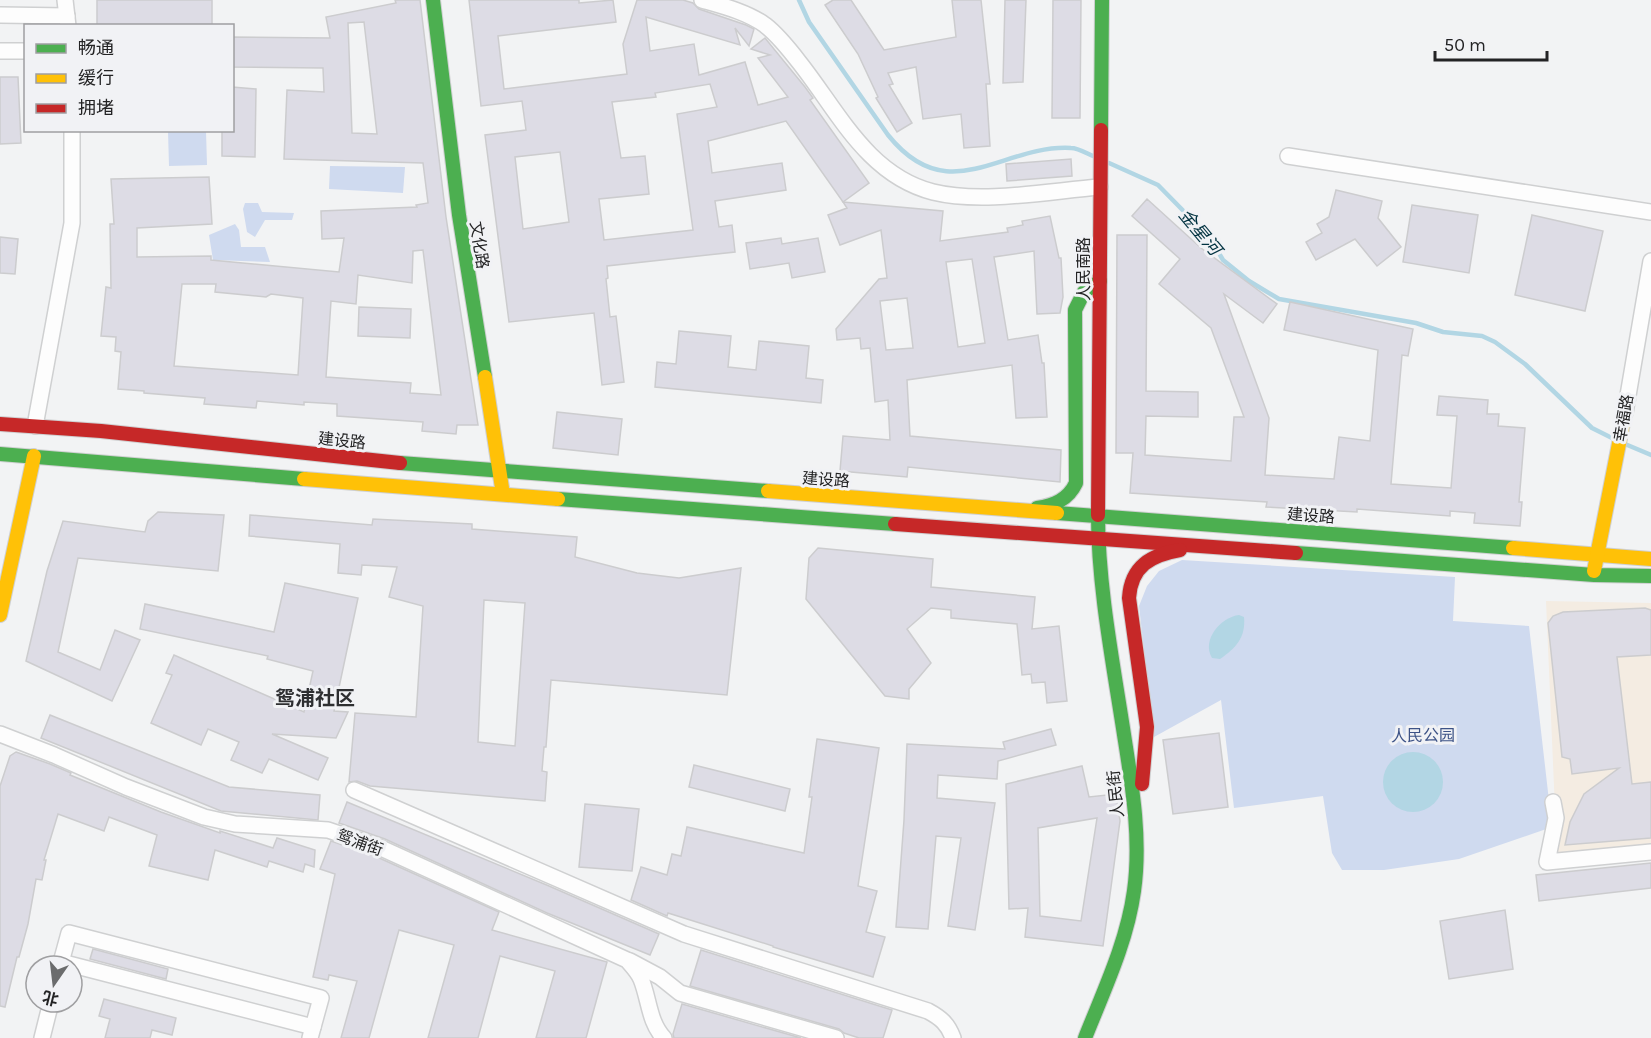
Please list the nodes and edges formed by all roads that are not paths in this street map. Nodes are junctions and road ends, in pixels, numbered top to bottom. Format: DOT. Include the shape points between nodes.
graph roads {
  1 [pos="433,0"];
  2 [pos="702,0"];
  3 [pos="1102,0"];
  4 [pos="67,14"];
  5 [pos="0,15"];
  6 [pos="0,51"];
  7 [pos="24,51"];
  8 [pos="72,132"];
  9 [pos="1288,156"];
  10 [pos="1100,187"];
  11 [pos="1651,212"];
  12 [pos="1651,261"];
  13 [pos="1100,281"];
  14 [pos="1625,413"];
  15 [pos="0,424"];
  16 [pos="34,441"];
  17 [pos="0,454"];
  18 [pos="500,471"];
  19 [pos="502,495"];
  20 [pos="1025,510"];
  21 [pos="1097,516"];
  22 [pos="1098,539"];
  23 [pos="1207,547"];
  24 [pos="1597,554"];
  25 [pos="1651,559"];
  26 [pos="1594,575"];
  27 [pos="1651,576"];
  28 [pos="0,615"];
  29 [pos="0,734"];
  30 [pos="354,790"];
  31 [pos="1553,802"];
  32 [pos="1136,850"];
  33 [pos="1651,852"];
  34 [pos="64,954"];
  35 [pos="627,960"];
  36 [pos="84,970"];
  37 [pos="48,1014"];
  38 [pos="312,1032"];
  39 [pos="42,1038"];
  40 [pos="664,1038"];
  41 [pos="836,1038"];
  42 [pos="953,1038"];
  43 [pos="1085,1038"];
  1 -- 18 [label="main road, 文化路" via="459,215"];
  2 -- 10 [label="street" via="753,18 777,35 858,143 903,180 931,191 971,196"];
  3 -- 10 [label="main road, 人民南路"];
  4 -- 5 [label="street"];
  6 -- 7 [label="street"];
  8 -- 16 [label="street" via="72,223"];
  9 -- 11 [label="street"];
  10 -- 13 [label="main road, 人民南路"];
  12 -- 14 [label="street, 幸福路"];
  13 -- 20 [label="main road" via="1083,291 1075,310 1076,483 1070,495 1059,503"];
  13 -- 21 [label="main road, 人民南路"];
  14 -- 24 [label="main road, 幸福路"];
  15 -- 16 [label="main road, 建设路"];
  16 -- 17 [label="main road, 建设路"];
  16 -- 18 [label="main road, 建设路" via="101,431"];
  16 -- 19 [label="main road, 建设路"];
  16 -- 28 [label="main road"];
  18 -- 19 [label="main road, 文化路"];
  18 -- 20 [label="main road, 建设路"];
  19 -- 22 [label="main road, 建设路"];
  20 -- 21 [label="main road, 建设路"];
  21 -- 22 [label="main road, 人民南路"];
  21 -- 24 [label="main road, 建设路"];
  22 -- 23 [label="main road, 建设路"];
  22 -- 32 [label="main road, 人民街" via="1131,781"];
  23 -- 26 [label="main road, 建设路"];
  23 -- 32 [label="main road" via="1154,557 1138,569 1129,585 1147,727"];
  24 -- 25 [label="main road, 建设路"];
  24 -- 26 [label="main road, 幸福路"];
  26 -- 27 [label="main road, 建设路"];
  29 -- 35 [label="street, 鸳浦街" via="204,817 235,824 328,830 381,848"];
  30 -- 42 [label="street" via="684,934 928,1011 940,1018"];
  31 -- 33 [label="street" via="1556,818 1547,862"];
  32 -- 43 [label="main road, 人民街" via="1134,890 1126,929"];
  34 -- 38 [label="street" via="69,933 321,998"];
  35 -- 40 [label="street" via="640,977 653,1022"];
  35 -- 41 [label="street, 鸳浦街" via="660,977 680,993"];
  36 -- 38 [label="street"];
  37 -- 39 [label="street"];
}
